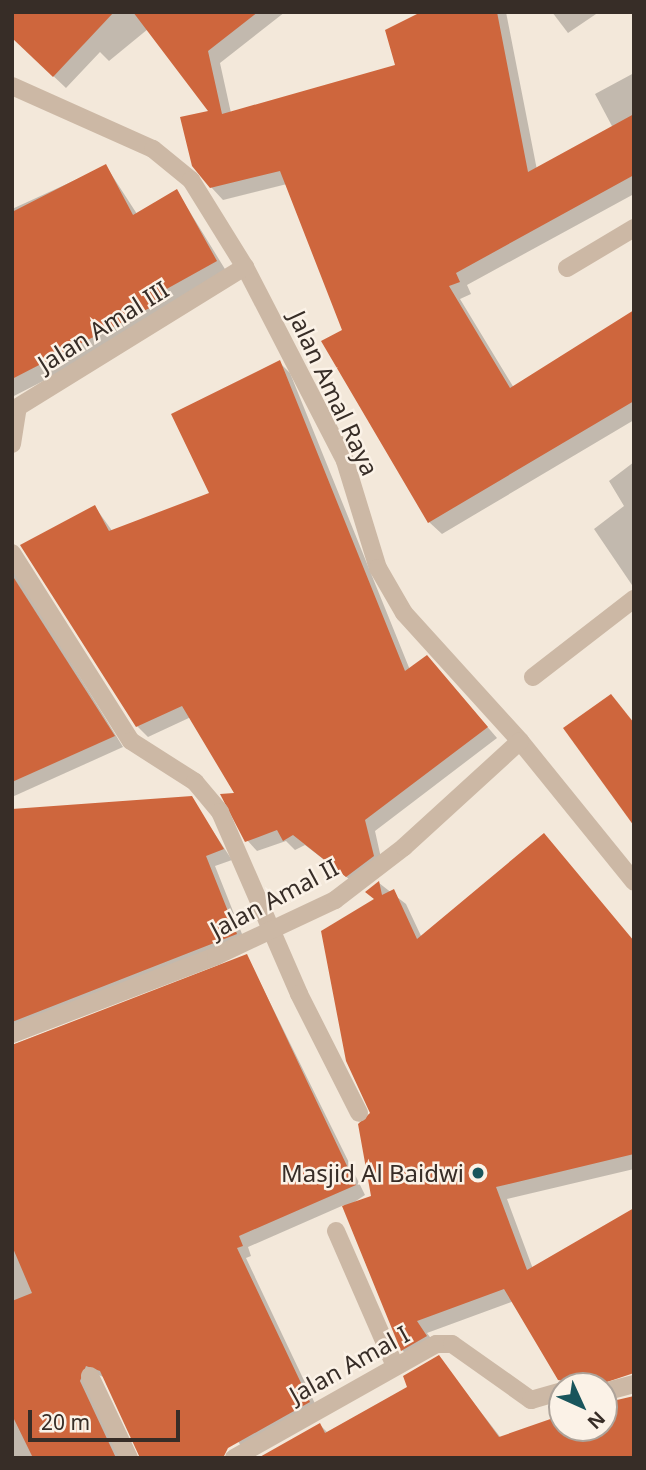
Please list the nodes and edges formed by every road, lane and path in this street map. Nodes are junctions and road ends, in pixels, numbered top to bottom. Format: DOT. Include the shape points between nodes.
graph roads {
  1 [pos="12,86"];
  2 [pos="634,228"];
  3 [pos="245,267"];
  4 [pos="567,268"];
  5 [pos="15,403"];
  6 [pos="12,444"];
  7 [pos="12,553"];
  8 [pos="634,599"];
  9 [pos="533,677"];
  10 [pos="520,741"];
  11 [pos="634,882"];
  12 [pos="274,929"];
  13 [pos="12,1034"];
  14 [pos="359,1113"];
  15 [pos="336,1231"];
  16 [pos="394,1364"];
  17 [pos="90,1376"];
  18 [pos="548,1395"];
  19 [pos="129,1458"];
  20 [pos="234,1458"];
  1 -- 3 [label="street, Jalan Amal Raya" via="170,159 191,180"];
  2 -- 4 [label="street"];
  3 -- 5 [label="street, Jalan Amal III"];
  3 -- 10 [label="street, Jalan Amal Raya" via="345,461 378,568 404,612"];
  5 -- 6 [label="street, Jalan Amal III"];
  7 -- 12 [label="street" via="127,736 194,782 219,811"];
  8 -- 9 [label="street"];
  10 -- 11 [label="street, Jalan Amal Raya"];
  10 -- 12 [label="street, Jalan Amal II" via="394,855 335,900"];
  12 -- 13 [label="street, Jalan Amal II"];
  12 -- 14 [label="street"];
  15 -- 16 [label="street"];
  16 -- 18 [label="street, Jalan Amal I" via="436,1344 452,1345 531,1400"];
  16 -- 20 [label="street, Jalan Amal I"];
  17 -- 19 [label="street"];
}
